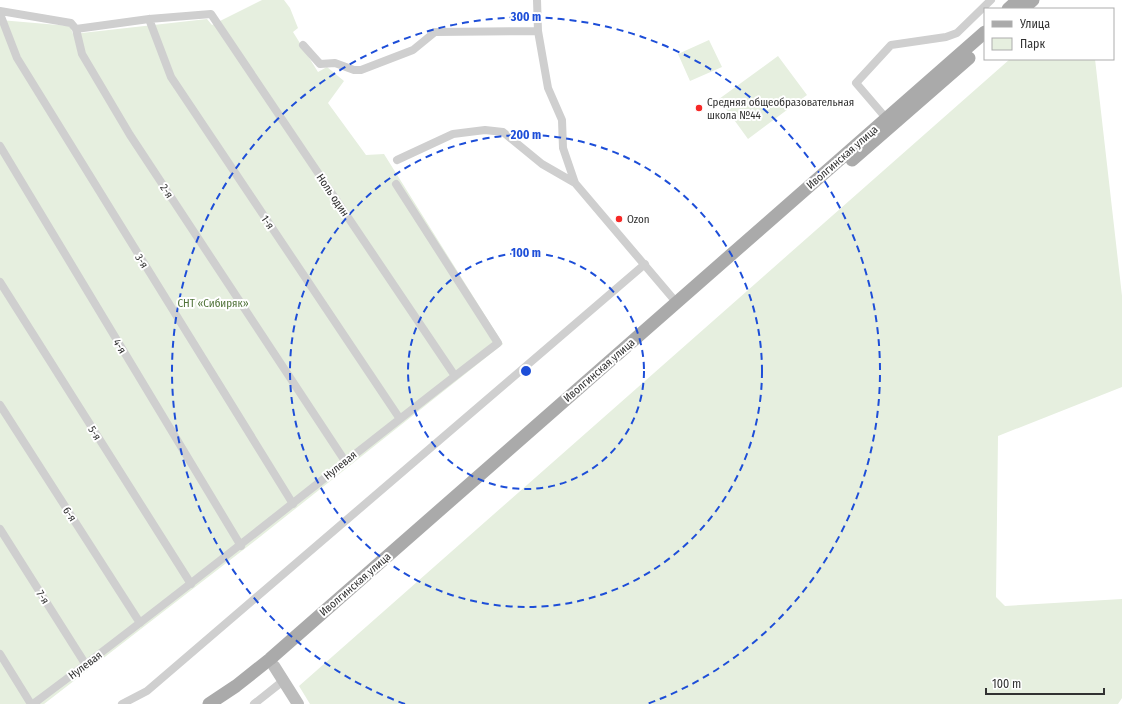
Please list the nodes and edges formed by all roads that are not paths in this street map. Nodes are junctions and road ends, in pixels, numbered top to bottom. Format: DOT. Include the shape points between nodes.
graph roads {
  1 [pos="537,0"];
  2 [pos="1018,0"];
  3 [pos="1033,0"];
  4 [pos="987,1"];
  5 [pos="1009,8"];
  6 [pos="1024,8"];
  7 [pos="0,13"];
  8 [pos="149,19"];
  9 [pos="76,29"];
  10 [pos="538,31"];
  11 [pos="984,33"];
  12 [pos="303,45"];
  13 [pos="984,45"];
  14 [pos="886,118"];
  15 [pos="0,146"];
  16 [pos="397,160"];
  17 [pos="575,183"];
  18 [pos="396,184"];
  19 [pos="645,264"];
  20 [pos="0,282"];
  21 [pos="676,302"];
  22 [pos="455,376"];
  23 [pos="0,405"];
  24 [pos="400,419"];
  25 [pos="345,461"];
  26 [pos="293,504"];
  27 [pos="0,529"];
  28 [pos="241,546"];
  29 [pos="191,584"];
  30 [pos="140,623"];
  31 [pos="0,654"];
  32 [pos="86,665"];
  33 [pos="274,666"];
  34 [pos="283,681"];
  35 [pos="32,704"];
  36 [pos="122,704"];
  37 [pos="208,704"];
  38 [pos="223,704"];
  39 [pos="254,704"];
  40 [pos="298,704"];
  1 -- 10 [label="street"];
  2 -- 5 [label="main road"];
  3 -- 6 [label="main road"];
  4 -- 14 [label="street" via="957,33 891,45 856,83"];
  7 -- 9 [label="street, 3-я" via="71,23"];
  7 -- 26 [label="street, 3-я" via="17,58"];
  8 -- 9 [label="street"];
  8 -- 22 [label="street, Ноль один" via="211,14"];
  8 -- 24 [label="street, 1-я" via="171,77"];
  9 -- 25 [label="street, 2-я" via="82,54 130,135"];
  10 -- 12 [label="street" via="435,32 413,50 361,70 335,63 320,64"];
  10 -- 17 [label="street" via="548,88 562,120 563,148"];
  11 -- 14 [label="main road, Иволгинская улица"];
  13 -- 33 [label="main road, Иволгинская улица"];
  14 -- 21 [label="main road, Иволгинская улица"];
  15 -- 28 [label="street, 4-я"];
  16 -- 17 [label="street" via="453,134 485,130 503,132 542,164"];
  17 -- 19 [label="street"];
  18 -- 22 [label="street, Нулевая" via="498,344"];
  19 -- 21 [label="street"];
  19 -- 36 [label="street" via="147,691"];
  20 -- 29 [label="street, 5-я"];
  21 -- 37 [label="main road, Иволгинская улица" via="270,659"];
  22 -- 24 [label="street, Нулевая"];
  23 -- 30 [label="street, 6-я"];
  24 -- 25 [label="street, Нулевая"];
  25 -- 26 [label="street, Нулевая"];
  26 -- 28 [label="street, Нулевая"];
  27 -- 32 [label="street, 7-я"];
  28 -- 29 [label="street, Нулевая"];
  29 -- 30 [label="street, Нулевая"];
  30 -- 32 [label="street, Нулевая"];
  31 -- 35 [label="street"];
  32 -- 35 [label="street, Нулевая"];
  33 -- 34 [label="street"];
  33 -- 38 [label="main road, Иволгинская улица"];
  34 -- 39 [label="street"];
  34 -- 40 [label="street"];
}
